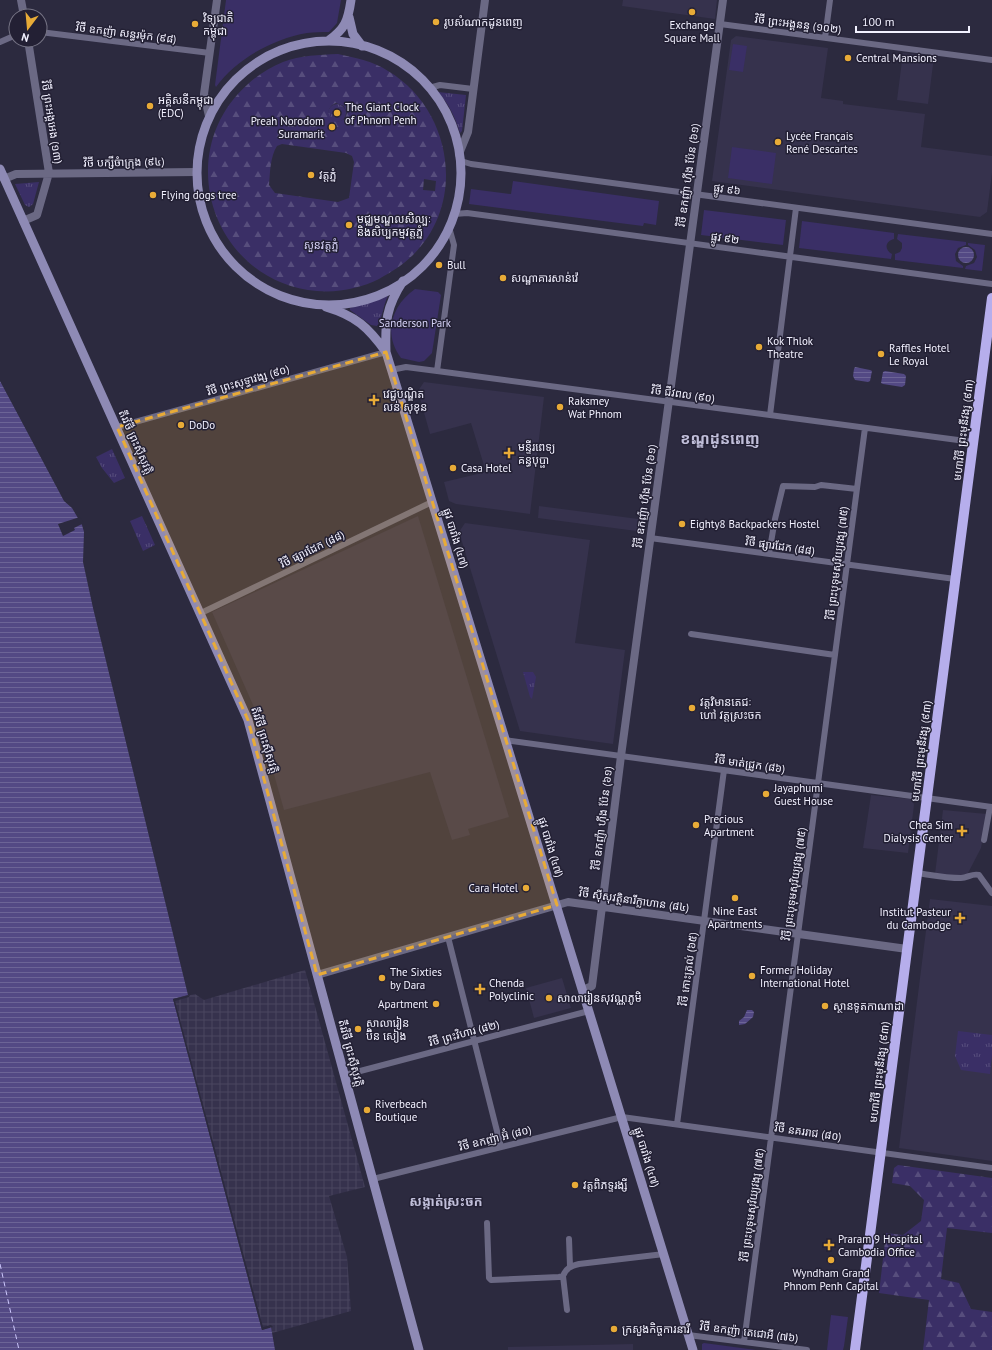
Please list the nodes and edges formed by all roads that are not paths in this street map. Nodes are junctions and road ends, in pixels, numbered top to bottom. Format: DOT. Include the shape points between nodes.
graph roads {
  1 [pos="217,0"];
  2 [pos="351,0"];
  3 [pos="486,0"];
  4 [pos="723,0"];
  5 [pos="830,0"];
  6 [pos="349,17"];
  7 [pos="720,24"];
  8 [pos="48,33"];
  9 [pos="825,38"];
  10 [pos="328,41"];
  11 [pos="362,46"];
  12 [pos="29,48"];
  13 [pos="210,53"];
  14 [pos="992,60"];
  15 [pos="429,88"];
  16 [pos="473,89"];
  17 [pos="209,116"];
  18 [pos="460,157"];
  19 [pos="0,169"];
  20 [pos="196,172"];
  21 [pos="49,173"];
  22 [pos="4,179"];
  23 [pos="697,195"];
  24 [pos="796,208"];
  25 [pos="455,214"];
  26 [pos="23,221"];
  27 [pos="449,227"];
  28 [pos="992,234"];
  29 [pos="690,243"];
  30 [pos="790,257"];
  31 [pos="404,281"];
  32 [pos="992,284"];
  33 [pos="992,298"];
  34 [pos="317,304"];
  35 [pos="386,352"];
  36 [pos="391,370"];
  37 [pos="437,371"];
  38 [pos="669,402"];
  39 [pos="770,415"];
  40 [pos="117,427"];
  41 [pos="866,428"];
  42 [pos="973,442"];
  43 [pos="857,489"];
  44 [pos="432,502"];
  45 [pos="650,538"];
  46 [pos="769,554"];
  47 [pos="847,564"];
  48 [pos="955,579"];
  49 [pos="201,613"];
  50 [pos="691,634"];
  51 [pos="835,655"];
  52 [pos="506,740"];
  53 [pos="621,756"];
  54 [pos="724,770"];
  55 [pos="818,783"];
  56 [pos="927,798"];
  57 [pos="991,807"];
  58 [pos="984,840"];
  59 [pos="917,873"];
  60 [pos="992,893"];
  61 [pos="556,905"];
  62 [pos="602,907"];
  63 [pos="704,921"];
  64 [pos="798,934"];
  65 [pos="448,937"];
  66 [pos="907,949"];
  67 [pos="318,975"];
  68 [pos="583,990"];
  69 [pos="589,1011"];
  70 [pos="475,1040"];
  71 [pos="345,1075"];
  72 [pos="622,1117"];
  73 [pos="677,1124"];
  74 [pos="772,1138"];
  75 [pos="501,1147"];
  76 [pos="880,1152"];
  77 [pos="992,1168"];
  78 [pos="373,1179"];
  79 [pos="487,1224"];
  80 [pos="569,1239"];
  81 [pos="664,1254"];
  82 [pos="570,1266"];
  83 [pos="563,1276"];
  84 [pos="567,1310"];
  85 [pos="688,1335"];
  86 [pos="744,1342"];
  87 [pos="419,1350"];
  88 [pos="693,1350"];
  89 [pos="807,1350"];
  90 [pos="855,1350"];
  1 -- 13 [label="street"];
  2 -- 6 [label="main road"];
  3 -- 16 [label="street"];
  4 -- 7 [label="street, វិថី ឧកញ៉ា ហ៊ីង ប៉ែន (៦១)"];
  5 -- 9 [label="street"];
  6 -- 10 [label="main road" via="344,27"];
  6 -- 11 [label="main road" via="353,34"];
  7 -- 9 [label="street, វិថី ព្រះអង្គនន្ទ (១០២)"];
  7 -- 23 [label="street, វិថី ឧកញ៉ា ហ៊ីង ប៉ែន (៦១)"];
  8 -- 13 [label="street, វិថី ឧកញ៉ា សន្ធរម៉ុក (៩៨)"];
  9 -- 14 [label="street, វិថី ព្រះអង្គនន្ទ (១០២)"];
  10 -- 11 [label="main road"];
  10 -- 17 [label="main road" via="302,44 277,51 254,63 218,99"];
  11 -- 15 [label="main road" via="385,54 407,67"];
  12 -- 21 [label="street, វិថី ព្រះអង្គអេង (១៣)"];
  13 -- 17 [label="street" via="204,94"];
  15 -- 16 [label="street" via="440,85"];
  15 -- 18 [label="main road" via="448,116"];
  16 -- 18 [label="street" via="468,132"];
  17 -- 20 [label="main road" via="198,148"];
  18 -- 23 [label="street, ផ្លូវ ៩៦" via="471,164"];
  18 -- 25 [label="main road" via="460,188"];
  19 -- 22 [label="main road, តីរវិថី ព្រះស៊ីសុវត្តិ"];
  20 -- 21 [label="street, វិថី បក្សីចំាក្រុង (៩៤)"];
  20 -- 34 [label="main road" via="199,200 208,226 233,264 264,287 290,298"];
  21 -- 22 [label="street, វិថី បក្សីចំាក្រុង (៩៤)" via="16,174"];
  21 -- 26 [label="street, វិថី ព្រះអង្គអេង (១៣)" via="37,215"];
  22 -- 26 [label="main road, តីរវិថី ព្រះស៊ីសុវត្តិ"];
  23 -- 24 [label="street, ផ្លូវ ៩៦"];
  23 -- 29 [label="street, វិថី ឧកញ៉ា ហ៊ីង ប៉ែន (៦១)"];
  24 -- 28 [label="street, ផ្លូវ ៩៦"];
  24 -- 30 [label="street"];
  25 -- 27 [label="main road"];
  25 -- 29 [label="street, ផ្លូវ ៩២" via="467,213"];
  26 -- 40 [label="main road, តីរវិថី ព្រះស៊ីសុវត្តិ"];
  27 -- 31 [label="main road" via="434,252"];
  27 -- 37 [label="street" via="454,245"];
  29 -- 30 [label="street, ផ្លូវ ៩២"];
  29 -- 38 [label="street, វិថី ឧកញ៉ា ហ៊ីង ប៉ែន (៦១)"];
  30 -- 32 [label="street, ផ្លូវ ៩២"];
  30 -- 39 [label="street"];
  31 -- 34 [label="main road" via="362,300 340,304"];
  31 -- 35 [label="main road, ផ្លូវ បារាំង (៤៧)" via="390,305 386,324"];
  33 -- 42 [label="highway, មហាវិថី ព្រះមុនីវង្ស (៩៣)"];
  34 -- 35 [label="main road, ផ្លូវ បារាំង (៤៧)" via="340,311 358,321 373,334"];
  35 -- 36 [label="main road, ផ្លូវ បារាំង (៤៧)"];
  35 -- 40 [label="street, វិថី ព្រះសុទ្ធាវង្ស (៩០)"];
  36 -- 37 [label="street, វិថី ជីវពល (៩០)" via="406,367"];
  36 -- 44 [label="main road, ផ្លូវ បារាំង (៤៧)"];
  37 -- 38 [label="street, វិថី ជីវពល (៩០)"];
  38 -- 39 [label="street, វិថី ជីវពល (៩០)"];
  38 -- 45 [label="street, វិថី ឧកញ៉ា ហ៊ីង ប៉ែន (៦១)"];
  39 -- 41 [label="street, វិថី ជីវពល (៩០)"];
  40 -- 49 [label="main road, តីរវិថី ព្រះស៊ីសុវត្តិ"];
  41 -- 42 [label="street, វិថី ជីវពល (៩០)"];
  41 -- 43 [label="street, វិថី ព្រះបុទុមសុរិយ្យវង្ស (៧៥)"];
  42 -- 48 [label="highway, មហាវិថី ព្រះមុនីវង្ស (៩៣)"];
  43 -- 46 [label="street" via="821,485 783,486"];
  43 -- 47 [label="street, វិថី ព្រះបុទុមសុរិយ្យវង្ស (៧៥)"];
  44 -- 49 [label="street, វិថី ផ្សារដែក (៨៨)"];
  44 -- 52 [label="main road, ផ្លូវ បារាំង (៤៧)"];
  45 -- 46 [label="street, វិថី ផ្សារដែក (៨៨)"];
  45 -- 53 [label="street, វិថី ឧកញ៉ា ហ៊ីង ប៉ែន (៦១)"];
  46 -- 47 [label="street, វិថី ផ្សារដែក (៨៨)"];
  47 -- 48 [label="street, វិថី ផ្សារដែក (៨៨)"];
  47 -- 51 [label="street, វិថី ព្រះបុទុមសុរិយ្យវង្ស (៧៥)"];
  48 -- 56 [label="highway, មហាវិថី ព្រះមុនីវង្ស (៩៣)"];
  49 -- 67 [label="main road, តីរវិថី ព្រះស៊ីសុវត្តិ" via="248,720"];
  50 -- 51 [label="street"];
  51 -- 55 [label="street, វិថី ព្រះបុទុមសុរិយ្យវង្ស (៧៥)"];
  52 -- 53 [label="street, វិថី មាត់ជ្រូក (៨៦)"];
  52 -- 61 [label="main road, ផ្លូវ បារាំង (៤៧)"];
  53 -- 54 [label="street, វិថី មាត់ជ្រូក (៨៦)"];
  53 -- 62 [label="street, វិថី ឧកញ៉ា ហ៊ីង ប៉ែន (៦១)"];
  54 -- 55 [label="street, វិថី មាត់ជ្រូក (៨៦)"];
  54 -- 63 [label="street, វិថី កោះត្រល់ (៦៥)"];
  55 -- 56 [label="street, វិថី មាត់ជ្រូក (៨៦)"];
  55 -- 64 [label="street, វិថី ព្រះបុទុមសុរិយ្យវង្ស (៧៥)"];
  56 -- 57 [label="street, វិថី មាត់ជ្រូក (៨៦)"];
  56 -- 59 [label="highway, មហាវិថី ព្រះមុនីវង្ស (៩៣)"];
  57 -- 58 [label="street"];
  59 -- 60 [label="street" via="950,878 979,875"];
  59 -- 66 [label="highway, មហាវិថី ព្រះមុនីវង្ស (៩៣)"];
  61 -- 62 [label="street, វិថី ស៊ីសុវត្ថិនារីក្លាហាន (៨៤)" via="568,902"];
  61 -- 65 [label="street, វិថី ស៊ីសុវត្ថិនារីក្លាហាន (៨៤)"];
  61 -- 68 [label="main road, ផ្លូវ បារាំង (៤៧)"];
  62 -- 63 [label="street, វិថី ស៊ីសុវត្ថិនារីក្លាហាន (៨៤)"];
  62 -- 68 [label="street, វិថី ឧកញ៉ា ហ៊ីង ប៉ែន (៦១)" via="592,986"];
  63 -- 64 [label="street, វិថី ស៊ីសុវត្ថិនារីក្លាហាន (៨៤)"];
  63 -- 73 [label="street, វិថី កោះត្រល់ (៦៥)"];
  64 -- 66 [label="street, វិថី ស៊ីសុវត្ថិនារីក្លាហាន (៨៤)"];
  64 -- 74 [label="street, វិថី ព្រះបុទុមសុរិយ្យវង្ស (៧៥)"];
  65 -- 67 [label="street, វិថី ស៊ីសុវត្ថិនារីក្លាហាន (៨៤)"];
  65 -- 70 [label="street"];
  66 -- 76 [label="highway, មហាវិថី ព្រះមុនីវង្ស (៩៣)"];
  67 -- 71 [label="main road, តីរវិថី ព្រះស៊ីសុវត្តិ"];
  68 -- 69 [label="main road, ផ្លូវ បារាំង (៤៧)"];
  69 -- 70 [label="street, វិថី ព្រះវិហារ (៨២)"];
  69 -- 72 [label="main road, ផ្លូវ បារាំង (៤៧)"];
  70 -- 71 [label="street, វិថី ព្រះវិហារ (៨២)"];
  70 -- 75 [label="street"];
  71 -- 78 [label="main road, តីរវិថី ព្រះស៊ីសុវត្តិ"];
  72 -- 73 [label="street, វិថី នគររាជ (៨០)"];
  72 -- 75 [label="street, វិថី ឧកញ៉ា អ៊ំ (៨០)"];
  72 -- 81 [label="main road, ផ្លូវ បារាំង (៤៧)"];
  73 -- 74 [label="street, វិថី នគររាជ (៨០)"];
  74 -- 76 [label="street, វិថី នគររាជ (៨០)"];
  74 -- 86 [label="street, វិថី ព្រះបុទុមសុរិយ្យវង្ស (៧៥)"];
  75 -- 78 [label="street, វិថី ឧកញ៉ា អ៊ំ (៨០)"];
  76 -- 77 [label="street, វិថី នគររាជ (៨០)"];
  76 -- 90 [label="highway, មហាវិថី ព្រះមុនីវង្ស (៩៣)"];
  78 -- 87 [label="main road, តីរវិថី ព្រះស៊ីសុវត្តិ"];
  79 -- 83 [label="street" via="489,1279"];
  80 -- 82 [label="street"];
  81 -- 82 [label="street"];
  81 -- 85 [label="main road, ផ្លូវ បារាំង (៤៧)"];
  82 -- 83 [label="street"];
  83 -- 84 [label="street"];
  85 -- 86 [label="street, វិថី ឧកញ៉ា តេជោអី (៧៦)"];
  85 -- 88 [label="main road, ផ្លូវ បារាំង (៤៧)"];
  86 -- 89 [label="street, វិថី ឧកញ៉ា តេជោអី (៧៦)"];
}
